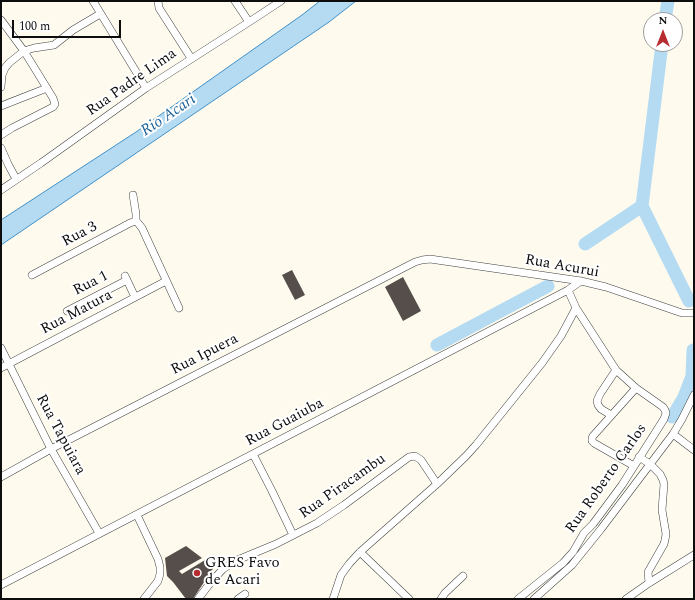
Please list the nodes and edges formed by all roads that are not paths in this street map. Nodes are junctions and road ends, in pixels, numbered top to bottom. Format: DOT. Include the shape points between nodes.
graph roads {
  1 [pos="94,1"];
  2 [pos="158,1"];
  3 [pos="235,1"];
  4 [pos="281,1"];
  5 [pos="100,14"];
  6 [pos="1,20"];
  7 [pos="249,22"];
  8 [pos="24,51"];
  9 [pos="191,58"];
  10 [pos="1,87"];
  11 [pos="47,88"];
  12 [pos="146,88"];
  13 [pos="1,106"];
  14 [pos="1,135"];
  15 [pos="1,148"];
  16 [pos="16,179"];
  17 [pos="1,190"];
  18 [pos="133,195"];
  19 [pos="138,223"];
  20 [pos="422,260"];
  21 [pos="32,274"];
  22 [pos="166,281"];
  23 [pos="581,281"];
  24 [pos="568,290"];
  25 [pos="135,297"];
  26 [pos="179,308"];
  27 [pos="576,308"];
  28 [pos="67,311"];
  29 [pos="694,313"];
  30 [pos="1,348"];
  31 [pos="9,364"];
  32 [pos="1,368"];
  33 [pos="616,370"];
  34 [pos="636,388"];
  35 [pos="694,395"];
  36 [pos="611,415"];
  37 [pos="673,434"];
  38 [pos="51,449"];
  39 [pos="694,450"];
  40 [pos="253,454"];
  41 [pos="640,457"];
  42 [pos="650,464"];
  43 [pos="634,466"];
  44 [pos="1,477"];
  45 [pos="437,484"];
  46 [pos="137,515"];
  47 [pos="99,534"];
  48 [pos="293,535"];
  49 [pos="360,552"];
  50 [pos="694,555"];
  51 [pos="463,576"];
  52 [pos="649,583"];
  53 [pos="1,585"];
  54 [pos="533,587"];
  55 [pos="245,594"];
  56 [pos="537,596"];
  57 [pos="144,599"];
  58 [pos="198,599"];
  59 [pos="238,599"];
  60 [pos="333,599"];
  61 [pos="409,599"];
  62 [pos="441,599"];
  63 [pos="518,599"];
  64 [pos="626,599"];
  1 -- 5 [label="street"];
  2 -- 9 [label="street"];
  3 -- 7 [label="street"];
  4 -- 7 [label="street, Rua Padre Lima"];
  5 -- 8 [label="street" via="54,44"];
  5 -- 12 [label="street"];
  6 -- 8 [label="street"];
  7 -- 9 [label="street, Rua Padre Lima"];
  8 -- 10 [label="street" via="5,68"];
  8 -- 11 [label="street"];
  9 -- 12 [label="street, Rua Padre Lima"];
  11 -- 13 [label="street"];
  11 -- 14 [label="street" via="54,106"];
  12 -- 16 [label="street, Rua Padre Lima"];
  15 -- 16 [label="street"];
  16 -- 17 [label="street, Rua Padre Lima"];
  18 -- 19 [label="street"];
  19 -- 21 [label="street, Rua 3" via="130,223"];
  19 -- 22 [label="street"];
  20 -- 23 [label="street, Rua Acurui" via="430,259"];
  20 -- 38 [label="street, Rua Ipuera"];
  22 -- 25 [label="street, Rua Matura"];
  22 -- 26 [label="street"];
  23 -- 24 [label="street, Rua Guaiuba"];
  23 -- 29 [label="street, Rua Acurui" via="682,313"];
  24 -- 27 [label="street, Rua Roberto Carlos"];
  24 -- 40 [label="street, Rua Guaiuba"];
  25 -- 28 [label="street, Rua 1" via="126,278"];
  25 -- 31 [label="street, Rua Matura"];
  27 -- 33 [label="street, Rua Roberto Carlos"];
  27 -- 45 [label="street" via="561,336 533,376 476,445"];
  30 -- 31 [label="street, Rua Tapuiara"];
  31 -- 32 [label="street, Rua Matura"];
  31 -- 38 [label="street, Rua Tapuiara"];
  33 -- 34 [label="street, Rua Roberto Carlos"];
  33 -- 36 [label="street" via="597,401 602,409"];
  34 -- 36 [label="street"];
  34 -- 41 [label="street, Rua Roberto Carlos" via="663,407 666,413"];
  35 -- 37 [label="street"];
  36 -- 43 [label="street" via="593,436 592,441"];
  37 -- 39 [label="street"];
  37 -- 42 [label="street"];
  38 -- 44 [label="street, Rua Ipuera"];
  38 -- 47 [label="street, Rua Tapuiara"];
  40 -- 46 [label="street, Rua Guaiuba"];
  40 -- 48 [label="street"];
  41 -- 42 [label="street"];
  41 -- 43 [label="street, Rua Roberto Carlos"];
  42 -- 52 [label="street" via="663,480 662,510 666,534 664,544 648,572"];
  42 -- 56 [label="street" via="572,565"];
  43 -- 54 [label="street, Rua Roberto Carlos" via="594,524 584,533 573,552"];
  45 -- 48 [label="street, Rua Piracambu" via="421,460 415,456 409,457 344,505"];
  45 -- 49 [label="street"];
  46 -- 47 [label="street, Rua Guaiuba"];
  46 -- 57 [label="street" via="160,566 158,581"];
  47 -- 53 [label="street, Rua Guaiuba"];
  48 -- 58 [label="street, Rua Piracambu" via="235,560 223,569"];
  49 -- 60 [label="street" via="341,575"];
  49 -- 61 [label="street"];
  50 -- 52 [label="street"];
  51 -- 62 [label="street"];
  52 -- 64 [label="street"];
  54 -- 56 [label="street"];
  54 -- 63 [label="street, Rua Roberto Carlos"];
  55 -- 59 [label="street"];
}
